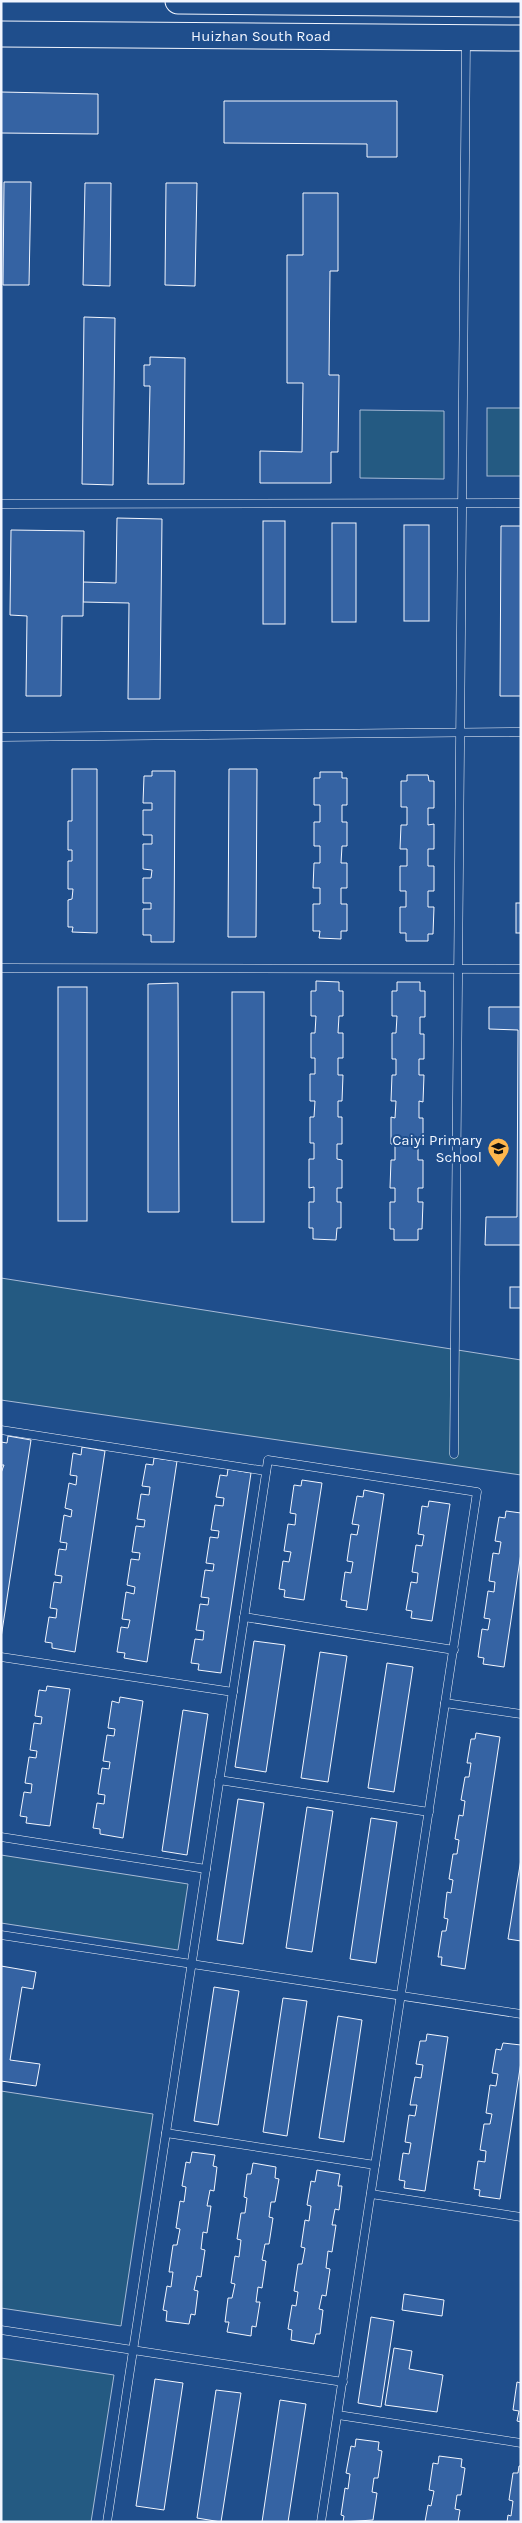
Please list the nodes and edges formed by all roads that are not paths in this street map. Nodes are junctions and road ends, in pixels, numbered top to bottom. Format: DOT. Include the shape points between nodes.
graph roads {
  1 [pos="178,1"];
  2 [pos="454,2"];
  3 [pos="521,4"];
  4 [pos="1,34"];
  5 [pos="466,38"];
  6 [pos="521,38"];
  7 [pos="462,503"];
  8 [pos="521,503"];
  9 [pos="1,504"];
  10 [pos="460,732"];
  11 [pos="521,732"];
  12 [pos="1,737"];
  13 [pos="1,968"];
  14 [pos="458,968"];
  15 [pos="521,969"];
  16 [pos="1,1430"];
  17 [pos="454,1454"];
  18 [pos="266,1471"];
  19 [pos="244,1617"];
  20 [pos="454,1650"];
  21 [pos="1,1657"];
  22 [pos="233,1692"];
  23 [pos="446,1702"];
  24 [pos="521,1714"];
  25 [pos="219,1780"];
  26 [pos="429,1812"];
  27 [pos="1,1837"];
  28 [pos="206,1868"];
  29 [pos="1,1934"];
  30 [pos="192,1964"];
  31 [pos="401,1996"];
  32 [pos="521,2014"];
  33 [pos="166,2133"];
  34 [pos="375,2166"];
  35 [pos="371,2194"];
  36 [pos="521,2217"];
  37 [pos="1,2330"];
  38 [pos="133,2350"];
  39 [pos="343,2382"];
  40 [pos="338,2415"];
  41 [pos="521,2443"];
  42 [pos="107,2522"];
  43 [pos="322,2522"];
  1 -- 2 [label="main road"];
  2 -- 3 [label="main road"];
  4 -- 5 [label="main road, Huizhan South Road"];
  5 -- 6 [label="main road, Huizhan South Road"];
  5 -- 7 [label="lane"];
  7 -- 8 [label="lane"];
  7 -- 9 [label="lane"];
  7 -- 10 [label="lane"];
  10 -- 11 [label="lane"];
  10 -- 12 [label="lane"];
  10 -- 14 [label="lane"];
  13 -- 14 [label="lane"];
  14 -- 15 [label="lane"];
  14 -- 17 [label="lane"];
  16 -- 18 [label="lane"];
  18 -- 19 [label="lane"];
  18 -- 20 [label="lane" via="268,1460 477,1492"];
  19 -- 20 [label="lane"];
  19 -- 22 [label="lane"];
  20 -- 23 [label="lane"];
  21 -- 22 [label="lane"];
  22 -- 25 [label="lane"];
  23 -- 24 [label="lane"];
  23 -- 26 [label="lane"];
  25 -- 26 [label="lane"];
  25 -- 28 [label="lane"];
  26 -- 31 [label="lane"];
  27 -- 28 [label="lane"];
  28 -- 30 [label="lane"];
  29 -- 30 [label="lane"];
  30 -- 31 [label="lane"];
  30 -- 33 [label="lane"];
  31 -- 32 [label="lane"];
  31 -- 34 [label="lane"];
  33 -- 34 [label="lane"];
  33 -- 38 [label="lane"];
  34 -- 35 [label="lane"];
  35 -- 36 [label="lane"];
  35 -- 39 [label="lane"];
  37 -- 38 [label="lane"];
  38 -- 39 [label="lane"];
  38 -- 42 [label="lane"];
  39 -- 40 [label="lane"];
  40 -- 41 [label="lane"];
  40 -- 43 [label="lane"];
}
